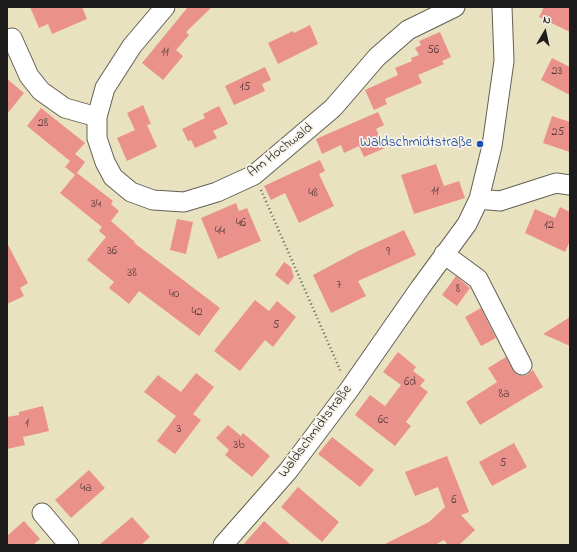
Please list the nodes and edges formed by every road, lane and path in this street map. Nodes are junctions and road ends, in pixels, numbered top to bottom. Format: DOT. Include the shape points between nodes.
graph roads {
  1 [pos="165,7"];
  2 [pos="455,7"];
  3 [pos="502,7"];
  4 [pos="12,38"];
  5 [pos="97,117"];
  6 [pos="254,175"];
  7 [pos="570,185"];
  8 [pos="479,199"];
  9 [pos="444,254"];
  10 [pos="522,365"];
  11 [pos="349,390"];
  12 [pos="42,513"];
  13 [pos="69,545"];
  14 [pos="223,545"];
  1 -- 5 [label="street, Am Hochwald" via="132,46 105,88"];
  2 -- 6 [label="street, Am Hochwald" via="408,30 377,57 333,108"];
  3 -- 8 [label="street, Waldschmidtstraße" via="504,61 492,146"];
  4 -- 5 [label="street" via="29,76 40,91 65,108"];
  5 -- 6 [label="street, Am Hochwald" via="97,138 105,162 113,177 131,192 153,200 184,202 217,192"];
  6 -- 11 [label="path"];
  7 -- 8 [label="street" via="556,183 500,201"];
  8 -- 9 [label="street, Waldschmidtstraße" via="467,224"];
  9 -- 10 [label="street" via="478,279"];
  9 -- 11 [label="street, Waldschmidtstraße"];
  11 -- 14 [label="street, Waldschmidtstraße" via="288,471"];
  12 -- 13 [label="street"];
}
